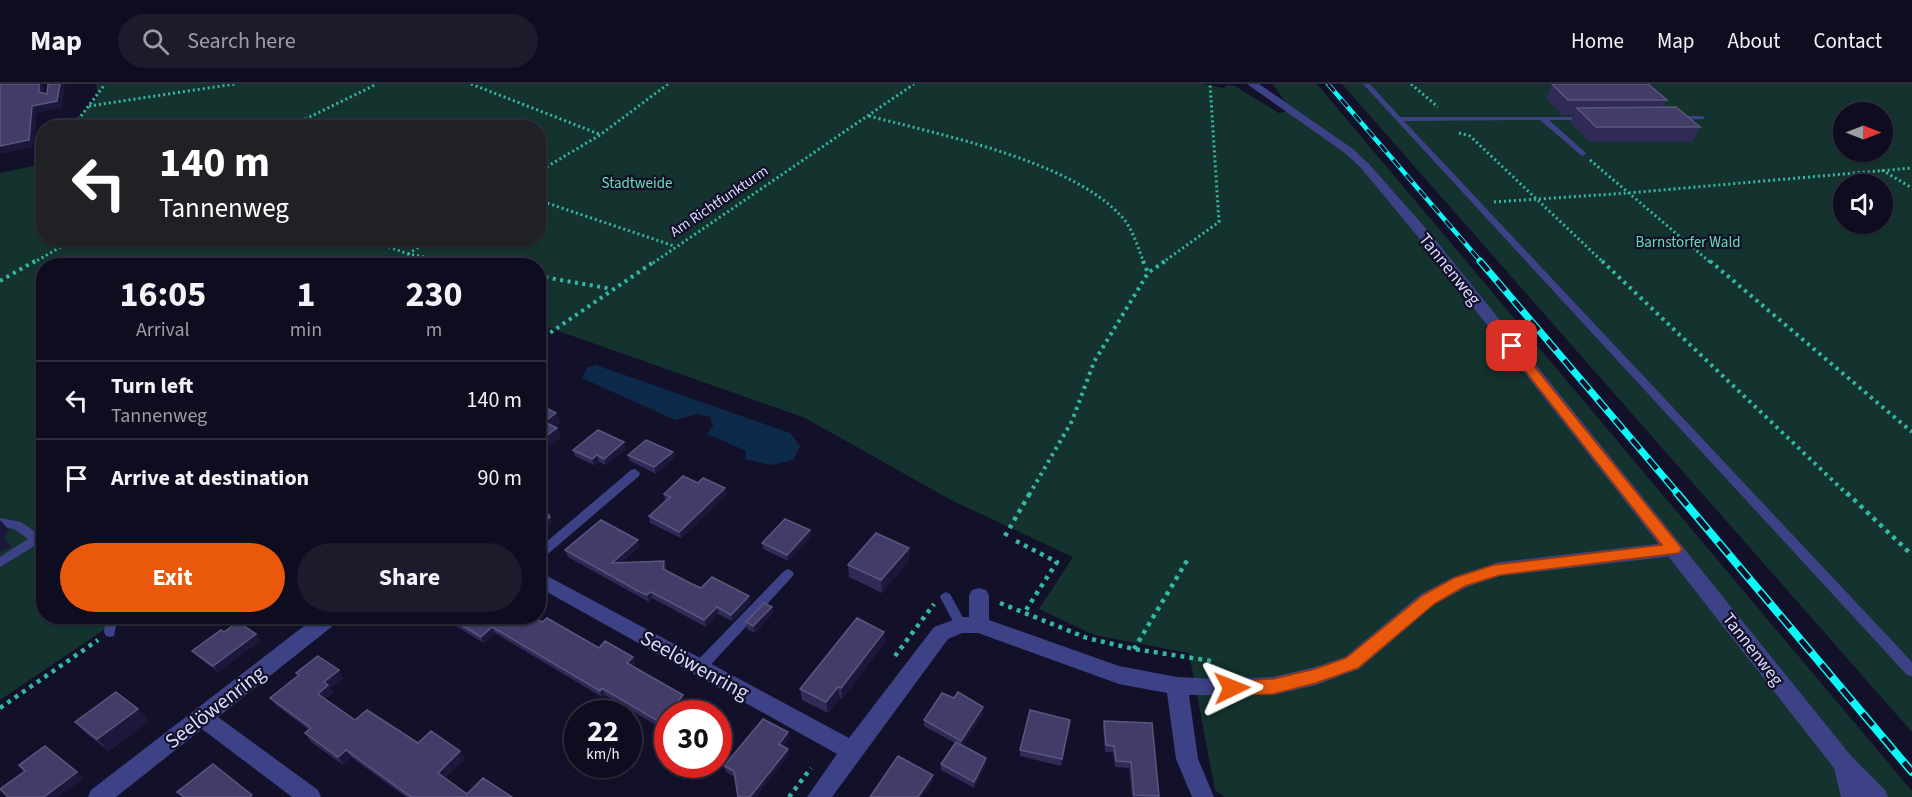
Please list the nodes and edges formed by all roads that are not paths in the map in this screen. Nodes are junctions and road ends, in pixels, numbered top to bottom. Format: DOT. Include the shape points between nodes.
graph roads {
  1 [pos="1252,84"];
  2 [pos="1366,84"];
  3 [pos="1400,118"];
  4 [pos="1542,118"];
  5 [pos="1588,118"];
  6 [pos="1668,118"];
  7 [pos="1702,118"];
  8 [pos="1582,154"];
  9 [pos="635,473"];
  10 [pos="0,522"];
  11 [pos="36,539"];
  12 [pos="36,544"];
  13 [pos="546,549"];
  14 [pos="1674,549"];
  15 [pos="0,563"];
  16 [pos="788,574"];
  17 [pos="546,582"];
  18 [pos="979,595"];
  19 [pos="946,597"];
  20 [pos="111,624"];
  21 [pos="322,624"];
  22 [pos="970,625"];
  23 [pos="110,632"];
  24 [pos="699,668"];
  25 [pos="1912,670"];
  26 [pos="1177,686"];
  27 [pos="202,717"];
  28 [pos="852,750"];
  29 [pos="1844,764"];
  30 [pos="99,797"];
  31 [pos="310,797"];
  32 [pos="818,797"];
  33 [pos="1203,797"];
  34 [pos="1852,797"];
  35 [pos="1877,797"];
  1 -- 14 [label="street, Tannenweg" via="1336,140 1365,166"];
  2 -- 3 [label="lane"];
  3 -- 4 [label="lane"];
  3 -- 25 [label="lane"];
  4 -- 5 [label="lane"];
  4 -- 8 [label="lane"];
  6 -- 7 [label="lane"];
  9 -- 13 [label="lane"];
  10 -- 11 [label="lane" via="16,525"];
  12 -- 15 [label="lane"];
  14 -- 26 [label="street" via="1499,569 1460,582 1428,600 1352,663 1316,676 1273,686"];
  14 -- 29 [label="street, Tannenweg"];
  16 -- 24 [label="lane"];
  17 -- 24 [label="street, Seelöwenring"];
  18 -- 22 [label="street"];
  19 -- 22 [label="lane"];
  20 -- 23 [label="lane"];
  21 -- 27 [label="street, Seelöwenring"];
  22 -- 26 [label="street" via="1119,675"];
  22 -- 28 [label="street" via="941,633"];
  24 -- 28 [label="street, Seelöwenring"];
  26 -- 33 [label="street" via="1187,759"];
  27 -- 30 [label="street, Seelöwenring"];
  27 -- 31 [label="street"];
  28 -- 32 [label="street"];
  29 -- 34 [label="street, Tannenweg"];
  29 -- 35 [label="street, Tannenweg"];
}
